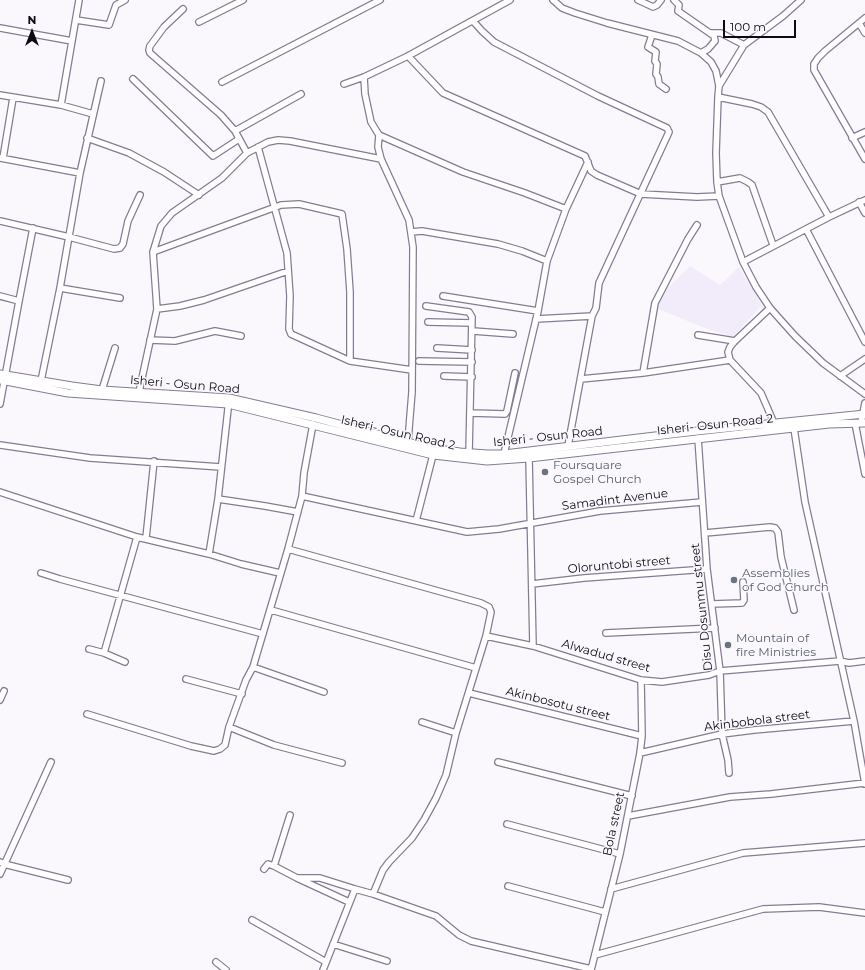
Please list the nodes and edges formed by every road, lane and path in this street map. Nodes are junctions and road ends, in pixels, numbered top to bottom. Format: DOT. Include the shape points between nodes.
graph roads {
  1 [pos="79,0"];
  2 [pos="124,0"];
  3 [pos="243,0"];
  4 [pos="380,0"];
  5 [pos="510,0"];
  6 [pos="553,0"];
  7 [pos="638,0"];
  8 [pos="661,0"];
  9 [pos="674,0"];
  10 [pos="801,0"];
  11 [pos="183,9"];
  12 [pos="865,18"];
  13 [pos="76,20"];
  14 [pos="473,21"];
  15 [pos="199,22"];
  16 [pos="859,23"];
  17 [pos="0,28"];
  18 [pos="711,33"];
  19 [pos="865,33"];
  20 [pos="652,35"];
  21 [pos="72,41"];
  22 [pos="744,45"];
  23 [pos="700,53"];
  24 [pos="408,56"];
  25 [pos="364,77"];
  26 [pos="133,79"];
  27 [pos="101,81"];
  28 [pos="222,82"];
  29 [pos="344,84"];
  30 [pos="719,86"];
  31 [pos="666,89"];
  32 [pos="301,94"];
  33 [pos="0,95"];
  34 [pos="13,98"];
  35 [pos="718,98"];
  36 [pos="62,105"];
  37 [pos="93,114"];
  38 [pos="235,131"];
  39 [pos="865,132"];
  40 [pos="379,135"];
  41 [pos="87,138"];
  42 [pos="852,138"];
  43 [pos="239,139"];
  44 [pos="258,147"];
  45 [pos="247,153"];
  46 [pos="2,158"];
  47 [pos="381,159"];
  48 [pos="865,159"];
  49 [pos="588,162"];
  50 [pos="80,173"];
  51 [pos="717,182"];
  52 [pos="641,194"];
  53 [pos="140,195"];
  54 [pos="199,195"];
  55 [pos="719,196"];
  56 [pos="862,201"];
  57 [pos="275,208"];
  58 [pos="566,209"];
  59 [pos="865,213"];
  60 [pos="829,217"];
  61 [pos="0,221"];
  62 [pos="697,224"];
  63 [pos="33,228"];
  64 [pos="806,229"];
  65 [pos="411,232"];
  66 [pos="69,237"];
  67 [pos="773,245"];
  68 [pos="153,252"];
  69 [pos="547,261"];
  70 [pos="743,262"];
  71 [pos="288,271"];
  72 [pos="60,288"];
  73 [pos="0,296"];
  74 [pos="443,296"];
  75 [pos="120,298"];
  76 [pos="18,301"];
  77 [pos="426,306"];
  78 [pos="770,308"];
  79 [pos="157,309"];
  80 [pos="538,311"];
  81 [pos="592,316"];
  82 [pos="536,319"];
  83 [pos="428,322"];
  84 [pos="472,323"];
  85 [pos="472,331"];
  86 [pos="512,334"];
  87 [pos="698,335"];
  88 [pos="241,336"];
  89 [pos="150,340"];
  90 [pos="734,341"];
  91 [pos="865,342"];
  92 [pos="114,348"];
  93 [pos="437,348"];
  94 [pos="472,350"];
  95 [pos="865,359"];
  96 [pos="730,360"];
  97 [pos="350,361"];
  98 [pos="419,361"];
  99 [pos="472,362"];
  100 [pos="412,370"];
  101 [pos="515,372"];
  102 [pos="643,373"];
  103 [pos="444,376"];
  104 [pos="840,376"];
  105 [pos="2,377"];
  106 [pos="472,377"];
  107 [pos="581,379"];
  108 [pos="41,381"];
  109 [pos="102,390"];
  110 [pos="139,392"];
  111 [pos="865,394"];
  112 [pos="229,401"];
  113 [pos="865,403"];
  114 [pos="0,404"];
  115 [pos="471,413"];
  116 [pos="864,414"];
  117 [pos="774,423"];
  118 [pos="860,423"];
  119 [pos="313,424"];
  120 [pos="794,428"];
  121 [pos="698,438"];
  122 [pos="408,442"];
  123 [pos="0,445"];
  124 [pos="568,446"];
  125 [pos="469,453"];
  126 [pos="504,454"];
  127 [pos="432,455"];
  128 [pos="529,458"];
  129 [pos="154,461"];
  130 [pos="221,467"];
  131 [pos="865,474"];
  132 [pos="0,492"];
  133 [pos="302,496"];
  134 [pos="218,500"];
  135 [pos="702,502"];
  136 [pos="298,512"];
  137 [pos="416,521"];
  138 [pos="531,522"];
  139 [pos="705,533"];
  140 [pos="137,536"];
  141 [pos="146,538"];
  142 [pos="288,549"];
  143 [pos="209,554"];
  144 [pos="707,569"];
  145 [pos="41,573"];
  146 [pos="280,573"];
  147 [pos="743,582"];
  148 [pos="532,584"];
  149 [pos="121,595"];
  150 [pos="712,604"];
  151 [pos="271,610"];
  152 [pos="794,610"];
  153 [pos="715,628"];
  154 [pos="606,633"];
  155 [pos="263,634"];
  156 [pos="486,636"];
  157 [pos="534,646"];
  158 [pos="89,649"];
  159 [pos="104,653"];
  160 [pos="840,661"];
  161 [pos="865,661"];
  162 [pos="125,662"];
  163 [pos="253,667"];
  164 [pos="476,668"];
  165 [pos="720,671"];
  166 [pos="186,679"];
  167 [pos="641,680"];
  168 [pos="4,691"];
  169 [pos="324,692"];
  170 [pos="469,693"];
  171 [pos="242,694"];
  172 [pos="0,700"];
  173 [pos="87,714"];
  174 [pos="854,721"];
  175 [pos="422,722"];
  176 [pos="229,727"];
  177 [pos="456,733"];
  178 [pos="722,734"];
  179 [pos="642,736"];
  180 [pos="640,753"];
  181 [pos="51,762"];
  182 [pos="498,762"];
  183 [pos="342,763"];
  184 [pos="729,773"];
  185 [pos="865,783"];
  186 [pos="632,796"];
  187 [pos="290,815"];
  188 [pos="628,816"];
  189 [pos="507,824"];
  190 [pos="865,844"];
  191 [pos="620,854"];
  192 [pos="2,864"];
  193 [pos="274,866"];
  194 [pos="264,869"];
  195 [pos="0,874"];
  196 [pos="296,878"];
  197 [pos="68,880"];
  198 [pos="508,886"];
  199 [pos="355,889"];
  200 [pos="611,889"];
  201 [pos="373,894"];
  202 [pos="349,902"];
  203 [pos="605,912"];
  204 [pos="865,913"];
  205 [pos="252,920"];
  206 [pos="333,944"];
  207 [pos="595,956"];
  208 [pos="387,961"];
  209 [pos="216,962"];
  210 [pos="326,962"];
  211 [pos="226,970"];
  212 [pos="323,970"];
  213 [pos="591,970"];
  1 -- 13 [label="street"];
  2 -- 13 [label="street" via="116,5 110,25"];
  3 -- 15 [label="street"];
  4 -- 28 [label="street"];
  5 -- 14 [label="street"];
  6 -- 20 [label="street" via="562,8 574,13"];
  7 -- 8 [label="street" via="653,7"];
  9 -- 18 [label="street" via="678,5 678,11"];
  10 -- 22 [label="street"];
  11 -- 38 [label="street" via="164,27 150,46 150,53 221,115"];
  12 -- 16 [label="street"];
  13 -- 21 [label="street"];
  14 -- 24 [label="street"];
  14 -- 52 [label="street" via="494,42 598,96 667,128 668,137"];
  16 -- 19 [label="street"];
  16 -- 42 [label="street" via="825,51 814,64 814,70"];
  17 -- 21 [label="street"];
  18 -- 22 [label="street" via="721,33"];
  18 -- 23 [label="street" via="714,41"];
  20 -- 23 [label="street" via="678,41"];
  20 -- 31 [label="street" via="648,47 657,54 656,74 659,84"];
  21 -- 36 [label="street"];
  22 -- 30 [label="street"];
  23 -- 30 [label="street" via="711,62"];
  24 -- 25 [label="street"];
  24 -- 49 [label="street" via="443,94 585,156"];
  25 -- 29 [label="street"];
  25 -- 40 [label="street" via="371,122"];
  26 -- 43 [label="street" via="213,156"];
  27 -- 37 [label="street"];
  30 -- 35 [label="street"];
  32 -- 38 [label="street"];
  33 -- 34 [label="street"];
  34 -- 36 [label="street"];
  34 -- 46 [label="street"];
  35 -- 51 [label="street"];
  35 -- 60 [label="street" via="752,104 768,112"];
  36 -- 37 [label="street"];
  37 -- 41 [label="street"];
  38 -- 43 [label="street"];
  39 -- 42 [label="street"];
  40 -- 47 [label="street"];
  40 -- 58 [label="street" via="463,172"];
  41 -- 50 [label="street"];
  41 -- 54 [label="street" via="129,154 164,172"];
  42 -- 48 [label="street"];
  43 -- 45 [label="street"];
  44 -- 45 [label="street"];
  44 -- 47 [label="street" via="273,141 290,141"];
  44 -- 57 [label="street"];
  45 -- 54 [label="street" via="222,178"];
  46 -- 50 [label="street"];
  47 -- 65 [label="street" via="409,220"];
  49 -- 52 [label="street" via="591,171 597,176"];
  49 -- 58 [label="street"];
  50 -- 66 [label="street"];
  51 -- 55 [label="street"];
  51 -- 67 [label="street" via="740,178 752,185"];
  52 -- 55 [label="street"];
  52 -- 81 [label="street" via="599,283 596,308"];
  53 -- 66 [label="street" via="128,221 120,248 114,249"];
  54 -- 68 [label="street" via="172,214 161,226"];
  55 -- 70 [label="street"];
  56 -- 59 [label="street"];
  56 -- 60 [label="street"];
  57 -- 68 [label="street"];
  57 -- 71 [label="street" via="287,253"];
  57 -- 97 [label="street" via="299,204 342,214 350,292"];
  58 -- 69 [label="street"];
  60 -- 64 [label="street"];
  61 -- 63 [label="street"];
  62 -- 102 [label="street" via="655,302"];
  63 -- 66 [label="street"];
  63 -- 76 [label="street"];
  64 -- 67 [label="street"];
  64 -- 91 [label="street"];
  65 -- 69 [label="street" via="422,231 498,244"];
  65 -- 100 [label="street"];
  66 -- 72 [label="street"];
  67 -- 70 [label="street"];
  68 -- 79 [label="street"];
  69 -- 80 [label="street"];
  70 -- 78 [label="street"];
  71 -- 79 [label="street" via="193,303"];
  71 -- 97 [label="street" via="291,334"];
  72 -- 75 [label="street"];
  72 -- 108 [label="street"];
  73 -- 76 [label="street"];
  74 -- 80 [label="street"];
  76 -- 105 [label="street"];
  77 -- 84 [label="street" via="469,312"];
  78 -- 90 [label="street"];
  78 -- 104 [label="street" via="795,336"];
  79 -- 89 [label="street"];
  80 -- 82 [label="street"];
  81 -- 82 [label="street"];
  81 -- 107 [label="street"];
  82 -- 126 [label="street"];
  83 -- 84 [label="street"];
  84 -- 85 [label="street"];
  85 -- 86 [label="street"];
  85 -- 94 [label="street"];
  87 -- 90 [label="street"];
  88 -- 89 [label="street" via="215,331 175,341"];
  89 -- 110 [label="street"];
  90 -- 96 [label="street" via="728,352"];
  92 -- 109 [label="street"];
  93 -- 94 [label="street"];
  94 -- 99 [label="street"];
  95 -- 104 [label="street"];
  96 -- 102 [label="street"];
  96 -- 117 [label="street" via="761,393"];
  97 -- 100 [label="street"];
  98 -- 99 [label="street"];
  99 -- 106 [label="street"];
  100 -- 122 [label="street"];
  101 -- 115 [label="street" via="505,414"];
  102 -- 107 [label="street"];
  103 -- 106 [label="street"];
  104 -- 111 [label="street"];
  105 -- 108 [label="main road, Isheri - Osun Road"];
  105 -- 112 [label="main road, Isheri- Osun Road 2" via="68,393"];
  105 -- 114 [label="street"];
  106 -- 115 [label="street"];
  107 -- 124 [label="street"];
  108 -- 109 [label="main road, Isheri - Osun Road"];
  109 -- 110 [label="main road, Isheri - Osun Road"];
  110 -- 112 [label="main road, Isheri - Osun Road"];
  112 -- 119 [label="main road, Isheri- Osun Road 2"];
  112 -- 122 [label="main road, Isheri - Osun Road" via="316,418"];
  112 -- 130 [label="street"];
  113 -- 116 [label="street"];
  115 -- 125 [label="street"];
  116 -- 117 [label="main road, Isheri - Osun Road"];
  116 -- 118 [label="street"];
  117 -- 124 [label="main road, Isheri - Osun Road"];
  118 -- 120 [label="main road, Isheri- Osun Road 2"];
  118 -- 131 [label="street"];
  119 -- 127 [label="main road, Isheri- Osun Road 2"];
  119 -- 133 [label="street"];
  120 -- 121 [label="main road, Isheri- Osun Road 2"];
  120 -- 160 [label="street" via="805,502"];
  121 -- 128 [label="main road, Isheri- Osun Road 2"];
  121 -- 135 [label="street, Disu Dosunmu street"];
  122 -- 125 [label="main road, Isheri - Osun Road" via="430,448"];
  123 -- 129 [label="street" via="90,458"];
  124 -- 126 [label="main road, Isheri - Osun Road"];
  125 -- 126 [label="main road, Isheri - Osun Road"];
  127 -- 128 [label="main road, Isheri- Osun Road 2" via="486,461"];
  127 -- 137 [label="street"];
  128 -- 138 [label="street"];
  129 -- 130 [label="street"];
  129 -- 141 [label="street"];
  130 -- 134 [label="street"];
  132 -- 140 [label="street"];
  133 -- 136 [label="street"];
  133 -- 137 [label="street, Samadint Avenue"];
  134 -- 136 [label="street"];
  134 -- 143 [label="street"];
  135 -- 138 [label="street, Samadint Avenue" via="600,511"];
  135 -- 139 [label="street, Disu Dosunmu street"];
  136 -- 142 [label="street"];
  137 -- 138 [label="street, Samadint Avenue" via="467,532"];
  138 -- 148 [label="street"];
  139 -- 144 [label="street, Disu Dosunmu street"];
  139 -- 152 [label="street" via="775,528 778,532 781,557"];
  140 -- 141 [label="street"];
  140 -- 149 [label="street"];
  141 -- 143 [label="street"];
  142 -- 146 [label="street"];
  142 -- 156 [label="street" via="485,604 491,612"];
  143 -- 146 [label="street"];
  144 -- 148 [label="street, Oloruntobi street"];
  144 -- 150 [label="street, Disu Dosunmu street"];
  145 -- 149 [label="street"];
  146 -- 151 [label="street"];
  147 -- 150 [label="street" via="742,603"];
  148 -- 157 [label="street"];
  149 -- 155 [label="street"];
  149 -- 159 [label="street"];
  150 -- 153 [label="street, Disu Dosunmu street"];
  151 -- 155 [label="street"];
  151 -- 164 [label="street"];
  153 -- 154 [label="street"];
  153 -- 165 [label="street, Disu Dosunmu street"];
  155 -- 163 [label="street"];
  156 -- 157 [label="street, Alwadud street"];
  156 -- 164 [label="street"];
  157 -- 167 [label="street, Alwadud street"];
  158 -- 159 [label="street"];
  159 -- 162 [label="street"];
  160 -- 161 [label="street, Alwadud street"];
  160 -- 165 [label="street, Alwadud street"];
  160 -- 174 [label="street"];
  163 -- 169 [label="street"];
  163 -- 171 [label="street"];
  164 -- 170 [label="street"];
  165 -- 167 [label="street, Alwadud street" via="710,675 662,682"];
  165 -- 178 [label="street, Disu Dosunmu street"];
  166 -- 171 [label="street"];
  167 -- 179 [label="street, Bola street"];
  168 -- 172 [label="street"];
  170 -- 177 [label="street"];
  170 -- 179 [label="street, Akinbosotu street"];
  171 -- 176 [label="street"];
  173 -- 176 [label="street" via="184,744 214,750 225,745"];
  174 -- 178 [label="street, Akinbobola street"];
  174 -- 185 [label="street"];
  175 -- 177 [label="street"];
  176 -- 183 [label="street" via="274,745"];
  177 -- 201 [label="street" via="446,775 436,798 412,838 383,870"];
  178 -- 180 [label="street, Akinbobola street"];
  178 -- 184 [label="street, Disu Dosunmu street"];
  179 -- 180 [label="street, Bola street"];
  180 -- 186 [label="street, Bola street"];
  181 -- 192 [label="street"];
  182 -- 186 [label="street"];
  185 -- 188 [label="street" via="730,797"];
  186 -- 188 [label="street, Bola street"];
  187 -- 193 [label="street"];
  188 -- 191 [label="street, Bola street"];
  189 -- 191 [label="street"];
  190 -- 200 [label="street" via="743,854"];
  191 -- 200 [label="street, Bola street"];
  192 -- 195 [label="street"];
  192 -- 197 [label="street"];
  193 -- 194 [label="street" via="268,864"];
  193 -- 196 [label="street"];
  196 -- 199 [label="street" via="320,878"];
  196 -- 202 [label="street"];
  198 -- 203 [label="street"];
  199 -- 201 [label="street"];
  199 -- 202 [label="street"];
  200 -- 203 [label="street, Bola street"];
  201 -- 213 [label="street" via="436,916 459,935 471,941"];
  202 -- 206 [label="street"];
  203 -- 207 [label="street, Bola street"];
  204 -- 207 [label="street" via="819,908 763,909"];
  205 -- 210 [label="street"];
  206 -- 208 [label="street"];
  206 -- 210 [label="street"];
  207 -- 213 [label="street, Bola street"];
  209 -- 211 [label="street"];
  210 -- 212 [label="street"];
}
